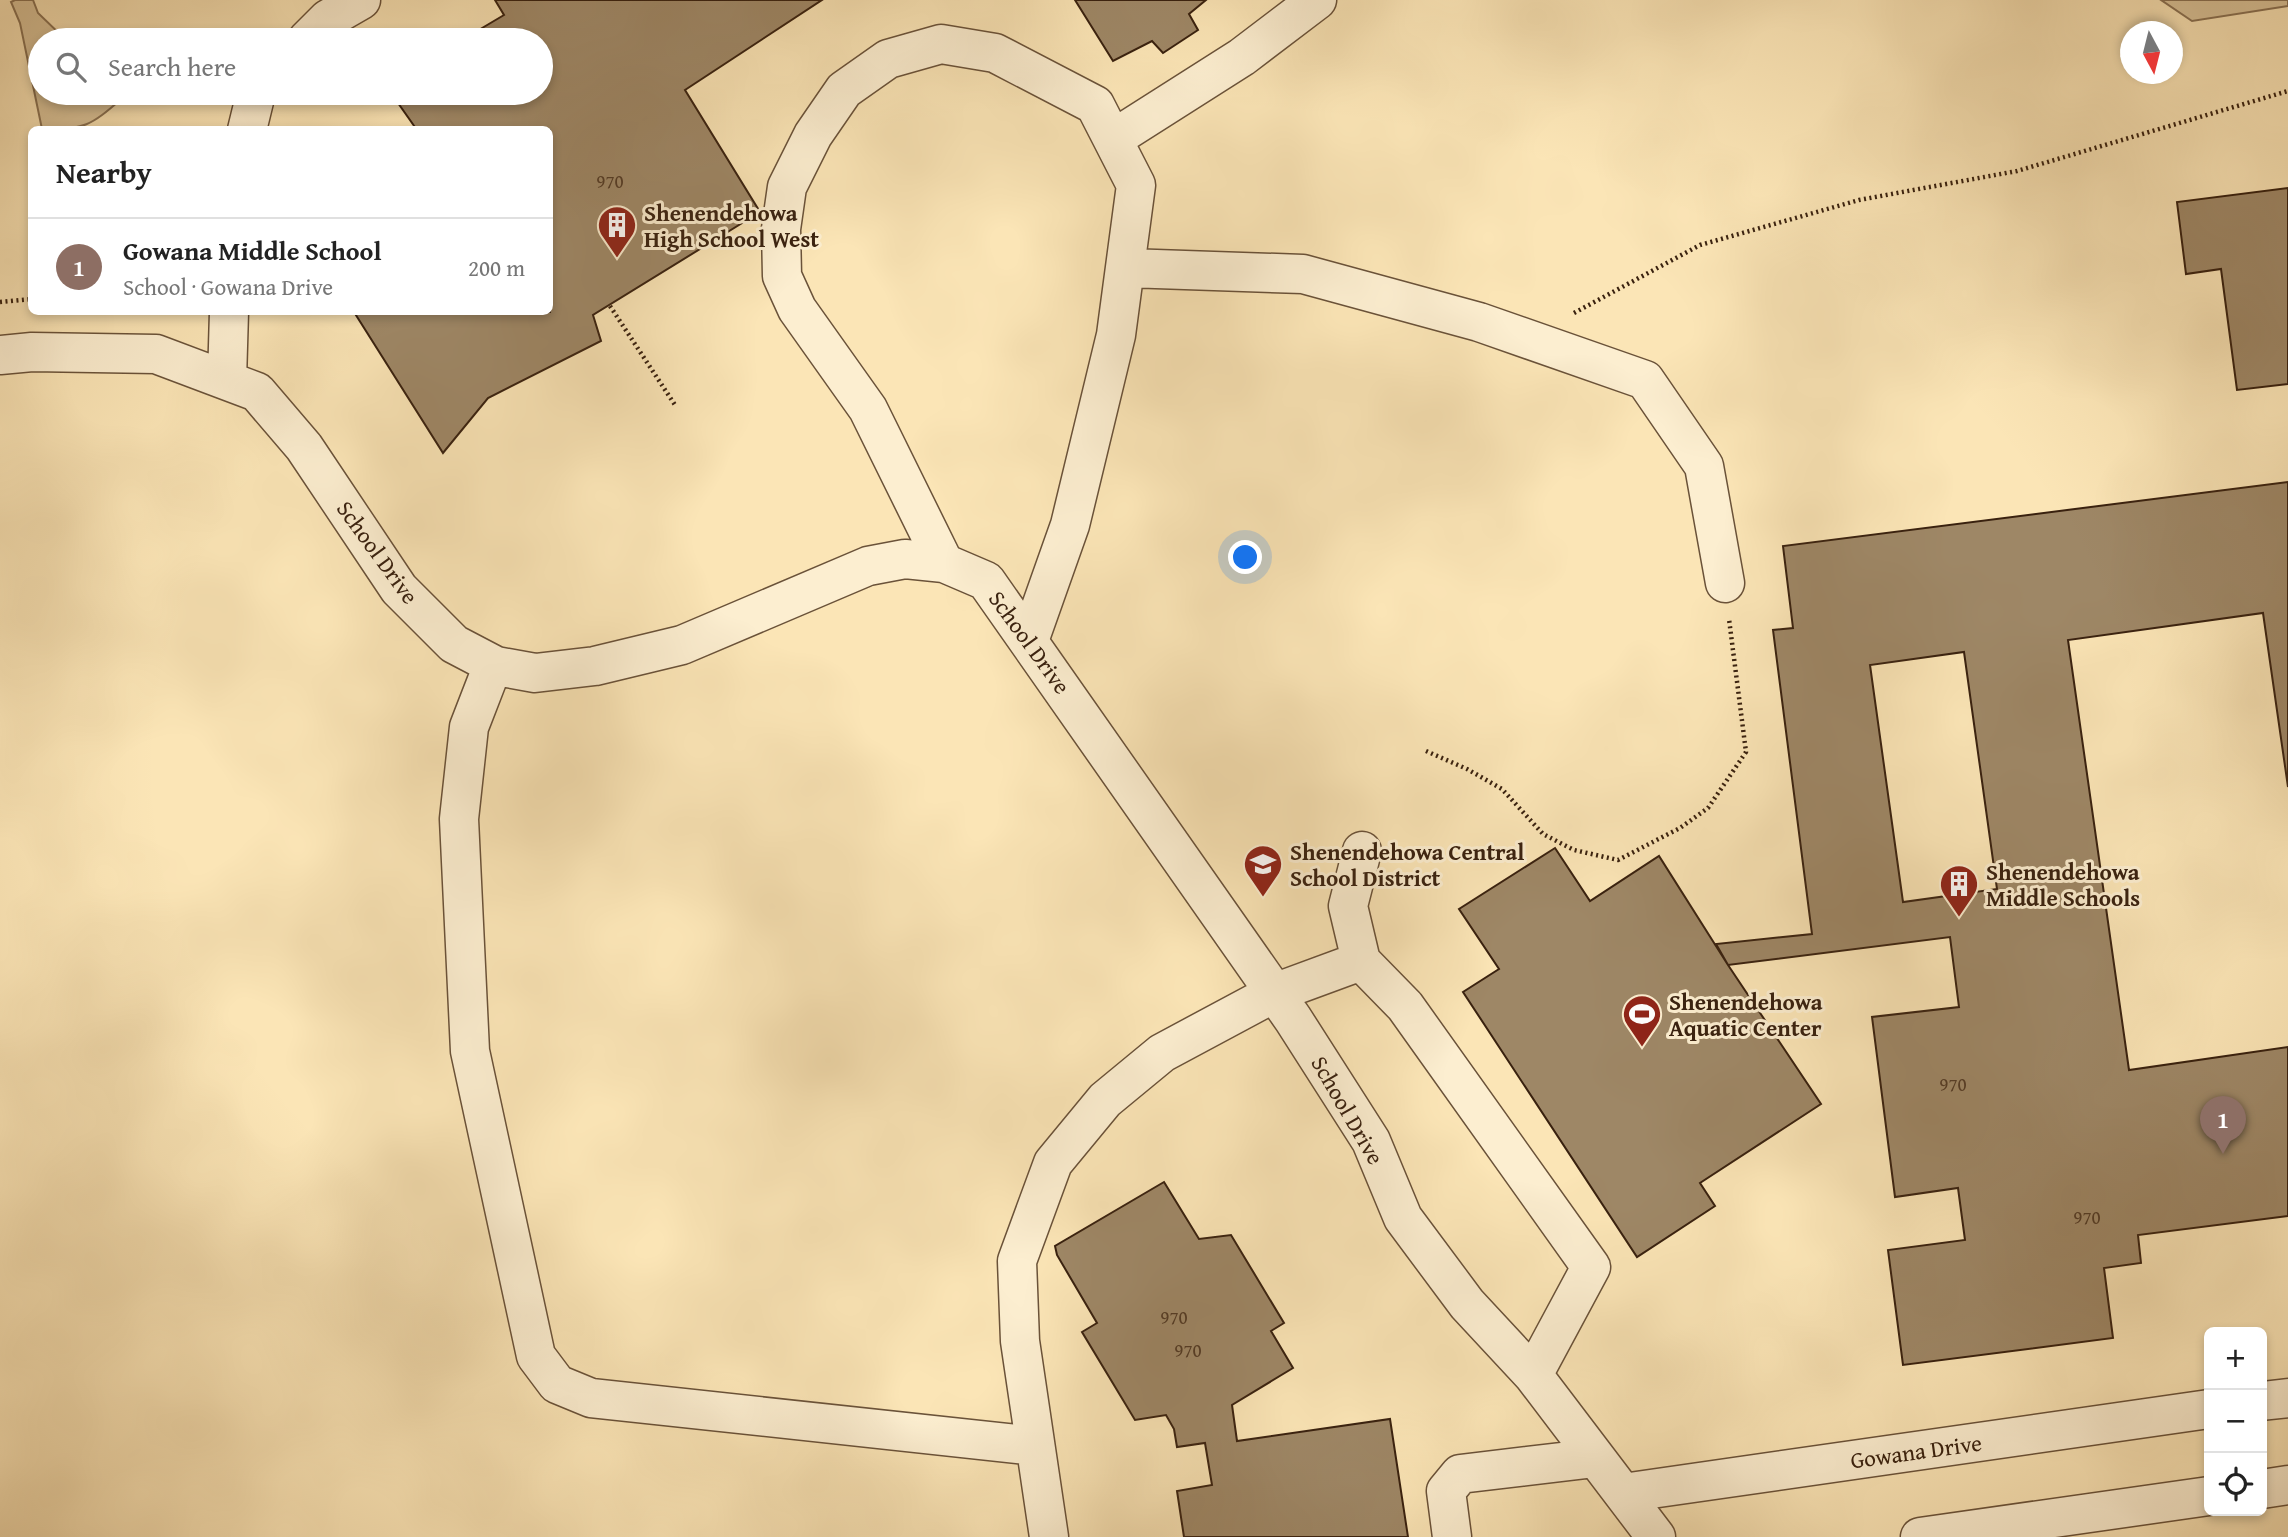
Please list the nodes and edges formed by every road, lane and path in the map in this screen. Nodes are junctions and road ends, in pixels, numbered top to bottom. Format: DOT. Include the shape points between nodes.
graph roads {
  1 [pos="361,0"];
  2 [pos="1317,0"];
  3 [pos="319,28"];
  4 [pos="2288,91"];
  5 [pos="253,105"];
  6 [pos="248,126"];
  7 [pos="1113,139"];
  8 [pos="1127,268"];
  9 [pos="28,299"];
  10 [pos="0,302"];
  11 [pos="610,306"];
  12 [pos="229,315"];
  13 [pos="1527,339"];
  14 [pos="0,355"];
  15 [pos="227,380"];
  16 [pos="675,405"];
  17 [pos="944,563"];
  18 [pos="1725,583"];
  19 [pos="1029,640"];
  20 [pos="493,665"];
  21 [pos="1426,751"];
  22 [pos="1362,851"];
  23 [pos="1361,961"];
  24 [pos="1274,993"];
  25 [pos="1533,1376"];
  26 [pos="2288,1398"];
  27 [pos="2267,1400"];
  28 [pos="2204,1410"];
  29 [pos="1035,1446"];
  30 [pos="1595,1458"];
  31 [pos="2288,1485"];
  32 [pos="2267,1488"];
  33 [pos="1623,1493"];
  34 [pos="2204,1497"];
  35 [pos="1049,1537"];
  36 [pos="1452,1537"];
  37 [pos="1656,1537"];
  38 [pos="1920,1537"];
  1 -- 3 [label="street"];
  2 -- 7 [label="street" via="1242,57"];
  4 -- 13 [label="path" via="2017,171 1859,200 1700,245"];
  5 -- 6 [label="street"];
  7 -- 8 [label="street" via="1136,185"];
  7 -- 17 [label="street" via="1095,105 995,53 941,44 888,59 844,90 813,135 787,187 781,229 782,276 797,309 868,409"];
  8 -- 13 [label="street" via="1303,274"];
  8 -- 19 [label="street" via="1116,335 1070,525"];
  9 -- 10 [label="path"];
  11 -- 16 [label="path"];
  12 -- 15 [label="street"];
  13 -- 18 [label="street" via="1645,380 1704,466"];
  14 -- 15 [label="street, School Drive" via="156,354"];
  15 -- 20 [label="street, School Drive" via="257,392 304,447 399,589 454,644"];
  17 -- 19 [label="street, School Drive" via="986,581"];
  17 -- 20 [label="street, School Drive" via="905,559 868,566 682,645 595,666 535,673"];
  18 -- 21 [label="path" via="1746,752 1707,808 1680,828 1618,860 1574,850 1543,834 1502,789"];
  19 -- 24 [label="street, School Drive"];
  20 -- 29 [label="street" via="469,727 459,820 470,1051 536,1356 557,1384 591,1398"];
  22 -- 23 [label="street" via="1348,906"];
  23 -- 24 [label="street"];
  23 -- 25 [label="street" via="1405,1006 1591,1267"];
  24 -- 25 [label="street, School Drive" via="1371,1141 1404,1218 1467,1304"];
  24 -- 29 [label="street" via="1162,1053 1105,1100 1053,1163 1017,1261 1020,1341"];
  25 -- 30 [label="street, School Drive"];
  26 -- 27 [label="street"];
  28 -- 33 [label="street, Gowana Drive"];
  29 -- 35 [label="street"];
  30 -- 33 [label="street, School Drive"];
  30 -- 36 [label="street" via="1460,1474 1446,1491"];
  31 -- 32 [label="street"];
  33 -- 37 [label="street, School Drive"];
  34 -- 38 [label="street"];
}
